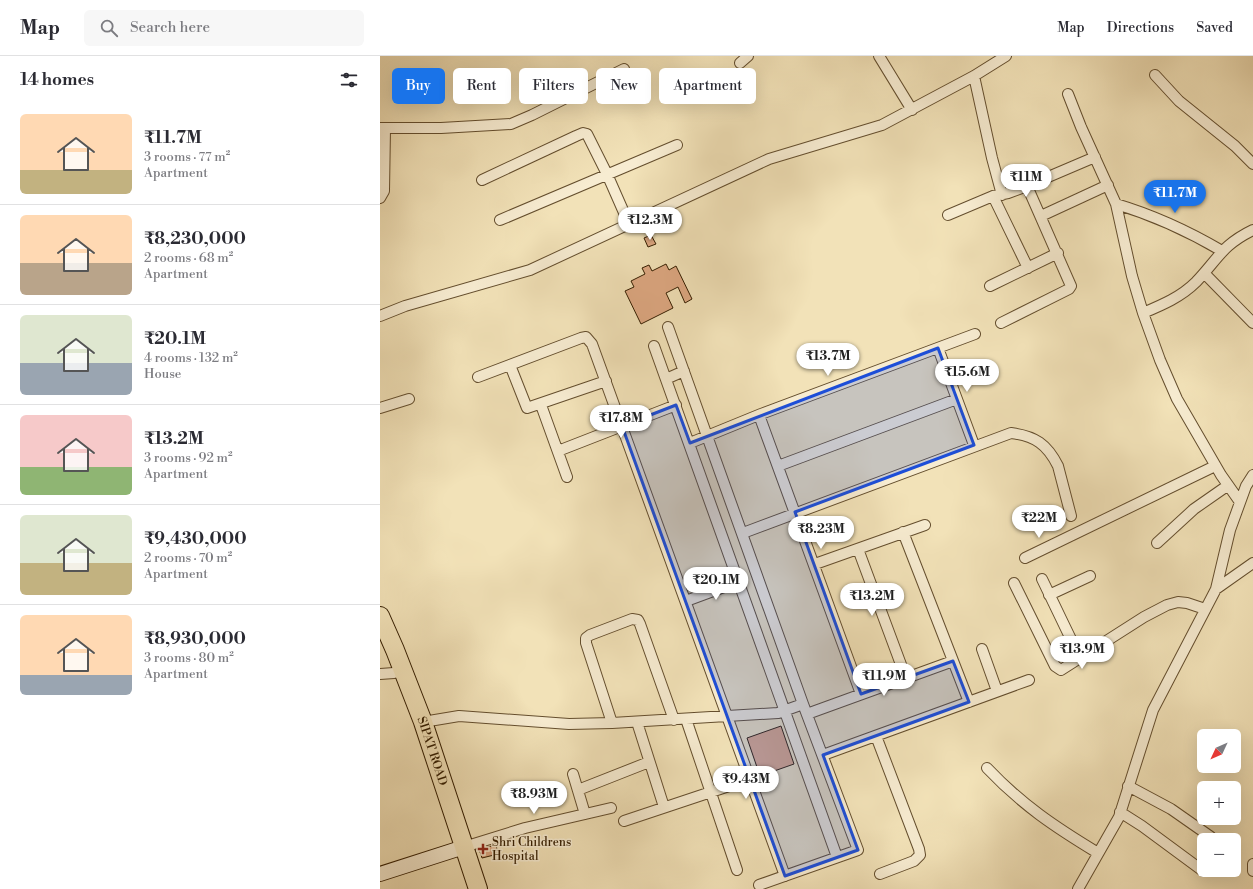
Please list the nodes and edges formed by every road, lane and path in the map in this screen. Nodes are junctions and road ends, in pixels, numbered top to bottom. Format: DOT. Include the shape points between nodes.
graph roads {
  1 [pos="879,56"];
  2 [pos="1006,56"];
  3 [pos="1155,75"];
  4 [pos="974,76"];
  5 [pos="596,83"];
  6 [pos="1068,94"];
  7 [pos="912,110"];
  8 [pos="383,128"];
  9 [pos="677,145"];
  10 [pos="1094,157"];
  11 [pos="1253,164"];
  12 [pos="607,174"];
  13 [pos="482,180"];
  14 [pos="1108,185"];
  15 [pos="1027,186"];
  16 [pos="382,188"];
  17 [pos="998,195"];
  18 [pos="380,198"];
  19 [pos="1116,204"];
  20 [pos="948,216"];
  21 [pos="1041,216"];
  22 [pos="500,220"];
  23 [pos="629,224"];
  24 [pos="1253,230"];
  25 [pos="1222,251"];
  26 [pos="1058,254"];
  27 [pos="1028,268"];
  28 [pos="1204,273"];
  29 [pos="990,286"];
  30 [pos="1143,313"];
  31 [pos="380,316"];
  32 [pos="1253,323"];
  33 [pos="1001,324"];
  34 [pos="668,327"];
  35 [pos="975,334"];
  36 [pos="654,346"];
  37 [pos="938,348"];
  38 [pos="510,365"];
  39 [pos="684,372"];
  40 [pos="478,377"];
  41 [pos="666,379"];
  42 [pos="606,381"];
  43 [pos="409,399"];
  44 [pos="957,399"];
  45 [pos="542,405"];
  46 [pos="676,405"];
  47 [pos="380,408"];
  48 [pos="758,415"];
  49 [pos="622,426"];
  50 [pos="707,435"];
  51 [pos="690,443"];
  52 [pos="974,445"];
  53 [pos="558,451"];
  54 [pos="778,466"];
  55 [pos="1215,466"];
  56 [pos="1253,475"];
  57 [pos="567,476"];
  58 [pos="1228,486"];
  59 [pos="1240,502"];
  60 [pos="795,512"];
  61 [pos="1071,516"];
  62 [pos="925,525"];
  63 [pos="903,532"];
  64 [pos="743,533"];
  65 [pos="1157,543"];
  66 [pos="858,549"];
  67 [pos="1025,558"];
  68 [pos="1253,563"];
  69 [pos="815,564"];
  70 [pos="1090,576"];
  71 [pos="1042,579"];
  72 [pos="740,581"];
  73 [pos="1014,583"];
  74 [pos="1216,589"];
  75 [pos="1049,595"];
  76 [pos="686,601"];
  77 [pos="1206,609"];
  78 [pos="380,616"];
  79 [pos="380,639"];
  80 [pos="982,649"];
  81 [pos="1080,658"];
  82 [pos="953,661"];
  83 [pos="387,673"];
  84 [pos="906,678"];
  85 [pos="1029,680"];
  86 [pos="998,691"];
  87 [pos="861,694"];
  88 [pos="969,702"];
  89 [pos="805,709"];
  90 [pos="786,710"];
  91 [pos="727,716"];
  92 [pos="686,719"];
  93 [pos="674,720"];
  94 [pos="423,722"];
  95 [pos="637,722"];
  96 [pos="612,724"];
  97 [pos="876,736"];
  98 [pos="823,756"];
  99 [pos="649,762"];
  100 [pos="987,768"];
  101 [pos="573,774"];
  102 [pos="750,779"];
  103 [pos="1128,786"];
  104 [pos="578,790"];
  105 [pos="710,792"];
  106 [pos="664,807"];
  107 [pos="611,808"];
  108 [pos="1120,812"];
  109 [pos="584,814"];
  110 [pos="624,821"];
  111 [pos="1207,833"];
  112 [pos="460,849"];
  113 [pos="1098,853"];
  114 [pos="838,857"];
  115 [pos="1253,864"];
  116 [pos="1197,866"];
  117 [pos="737,870"];
  118 [pos="1253,871"];
  119 [pos="380,874"];
  120 [pos="880,874"];
  121 [pos="785,876"];
  122 [pos="759,885"];
  123 [pos="468,889"];
  124 [pos="478,889"];
  125 [pos="1078,889"];
  1 -- 7 [label="street"];
  2 -- 4 [label="street"];
  3 -- 11 [label="street" via="1184,105"];
  4 -- 7 [label="street"];
  4 -- 17 [label="street"];
  5 -- 8 [label="street" via="511,124"];
  6 -- 10 [label="street"];
  7 -- 23 [label="street" via="882,125 769,159"];
  8 -- 16 [label="street"];
  9 -- 12 [label="street"];
  10 -- 14 [label="street"];
  10 -- 15 [label="street"];
  12 -- 13 [label="street" via="590,137 583,133"];
  12 -- 22 [label="street"];
  12 -- 23 [label="street"];
  14 -- 19 [label="street"];
  14 -- 21 [label="street"];
  15 -- 17 [label="street"];
  15 -- 21 [label="street"];
  16 -- 18 [label="street"];
  17 -- 20 [label="street"];
  17 -- 27 [label="street"];
  19 -- 25 [label="street" via="1155,217 1197,236"];
  19 -- 30 [label="street"];
  21 -- 26 [label="street"];
  23 -- 31 [label="street" via="530,270 405,306"];
  24 -- 25 [label="street"];
  25 -- 28 [label="street"];
  26 -- 27 [label="street"];
  26 -- 33 [label="street" via="1071,286"];
  27 -- 29 [label="street"];
  28 -- 30 [label="street" via="1176,298"];
  28 -- 32 [label="street"];
  30 -- 55 [label="street" via="1177,399"];
  34 -- 39 [label="street"];
  35 -- 37 [label="street"];
  36 -- 41 [label="street"];
  37 -- 44 [label="street"];
  37 -- 48 [label="street"];
  38 -- 40 [label="street"];
  38 -- 42 [label="street" via="586,337 592,344"];
  38 -- 45 [label="street" via="524,405 527,408"];
  39 -- 41 [label="street"];
  39 -- 50 [label="street"];
  41 -- 46 [label="street"];
  42 -- 45 [label="street"];
  42 -- 49 [label="street"];
  43 -- 47 [label="street"];
  44 -- 52 [label="street"];
  44 -- 54 [label="street"];
  45 -- 53 [label="street"];
  46 -- 49 [label="street"];
  46 -- 51 [label="street"];
  48 -- 50 [label="street"];
  48 -- 54 [label="street"];
  49 -- 53 [label="street"];
  49 -- 76 [label="street"];
  50 -- 51 [label="street"];
  50 -- 64 [label="street"];
  51 -- 72 [label="street"];
  52 -- 60 [label="street"];
  52 -- 61 [label="street" via="1011,433 1023,434 1040,442 1058,466"];
  53 -- 57 [label="street"];
  54 -- 60 [label="street"];
  55 -- 58 [label="street"];
  55 -- 67 [label="street"];
  56 -- 59 [label="street"];
  58 -- 59 [label="street"];
  58 -- 65 [label="street" via="1194,509"];
  59 -- 74 [label="street" via="1230,530"];
  60 -- 64 [label="street"];
  60 -- 69 [label="street"];
  62 -- 63 [label="street"];
  63 -- 66 [label="street"];
  63 -- 82 [label="street"];
  64 -- 89 [label="street"];
  66 -- 69 [label="street"];
  66 -- 84 [label="street"];
  68 -- 74 [label="street"];
  69 -- 87 [label="street"];
  70 -- 75 [label="street"];
  71 -- 75 [label="street"];
  72 -- 76 [label="street"];
  72 -- 90 [label="street"];
  73 -- 81 [label="street" via="1058,670 1065,669"];
  74 -- 77 [label="street"];
  75 -- 81 [label="street"];
  76 -- 91 [label="street"];
  77 -- 81 [label="street" via="1178,602 1166,605"];
  77 -- 103 [label="street" via="1153,710"];
  78 -- 94 [label="highway, SIPAT ROAD"];
  79 -- 83 [label="highway, SIPAT ROAD"];
  80 -- 86 [label="street"];
  82 -- 84 [label="street"];
  82 -- 88 [label="street"];
  83 -- 112 [label="highway, SIPAT ROAD"];
  84 -- 87 [label="street"];
  85 -- 86 [label="street"];
  86 -- 88 [label="street"];
  87 -- 89 [label="street"];
  88 -- 97 [label="street"];
  89 -- 90 [label="street"];
  89 -- 98 [label="street"];
  90 -- 91 [label="street"];
  90 -- 114 [label="street"];
  91 -- 92 [label="street"];
  91 -- 102 [label="street"];
  92 -- 93 [label="street"];
  92 -- 105 [label="street"];
  93 -- 95 [label="street"];
  93 -- 96 [label="street" via="640,624 638,620 632,619 586,638"];
  94 -- 96 [label="street" via="459,716 569,724"];
  94 -- 112 [label="highway, SIPAT ROAD"];
  95 -- 96 [label="street"];
  95 -- 99 [label="street"];
  97 -- 98 [label="street"];
  97 -- 120 [label="street" via="920,855 914,861"];
  98 -- 114 [label="street" via="858,850"];
  99 -- 104 [label="street"];
  99 -- 106 [label="street"];
  100 -- 113 [label="street" via="1037,814"];
  101 -- 104 [label="street"];
  102 -- 105 [label="street"];
  102 -- 121 [label="street"];
  103 -- 108 [label="street"];
  103 -- 111 [label="street" via="1171,809"];
  104 -- 109 [label="street"];
  105 -- 106 [label="street"];
  105 -- 117 [label="street"];
  106 -- 110 [label="street"];
  107 -- 109 [label="street"];
  108 -- 113 [label="street"];
  108 -- 116 [label="street"];
  109 -- 112 [label="street" via="525,828"];
  112 -- 119 [label="street"];
  112 -- 123 [label="highway, SIPAT ROAD"];
  112 -- 124 [label="highway, SIPAT ROAD"];
  113 -- 125 [label="street"];
  114 -- 121 [label="street"];
  115 -- 118 [label="street"];
  121 -- 122 [label="street"];
}
